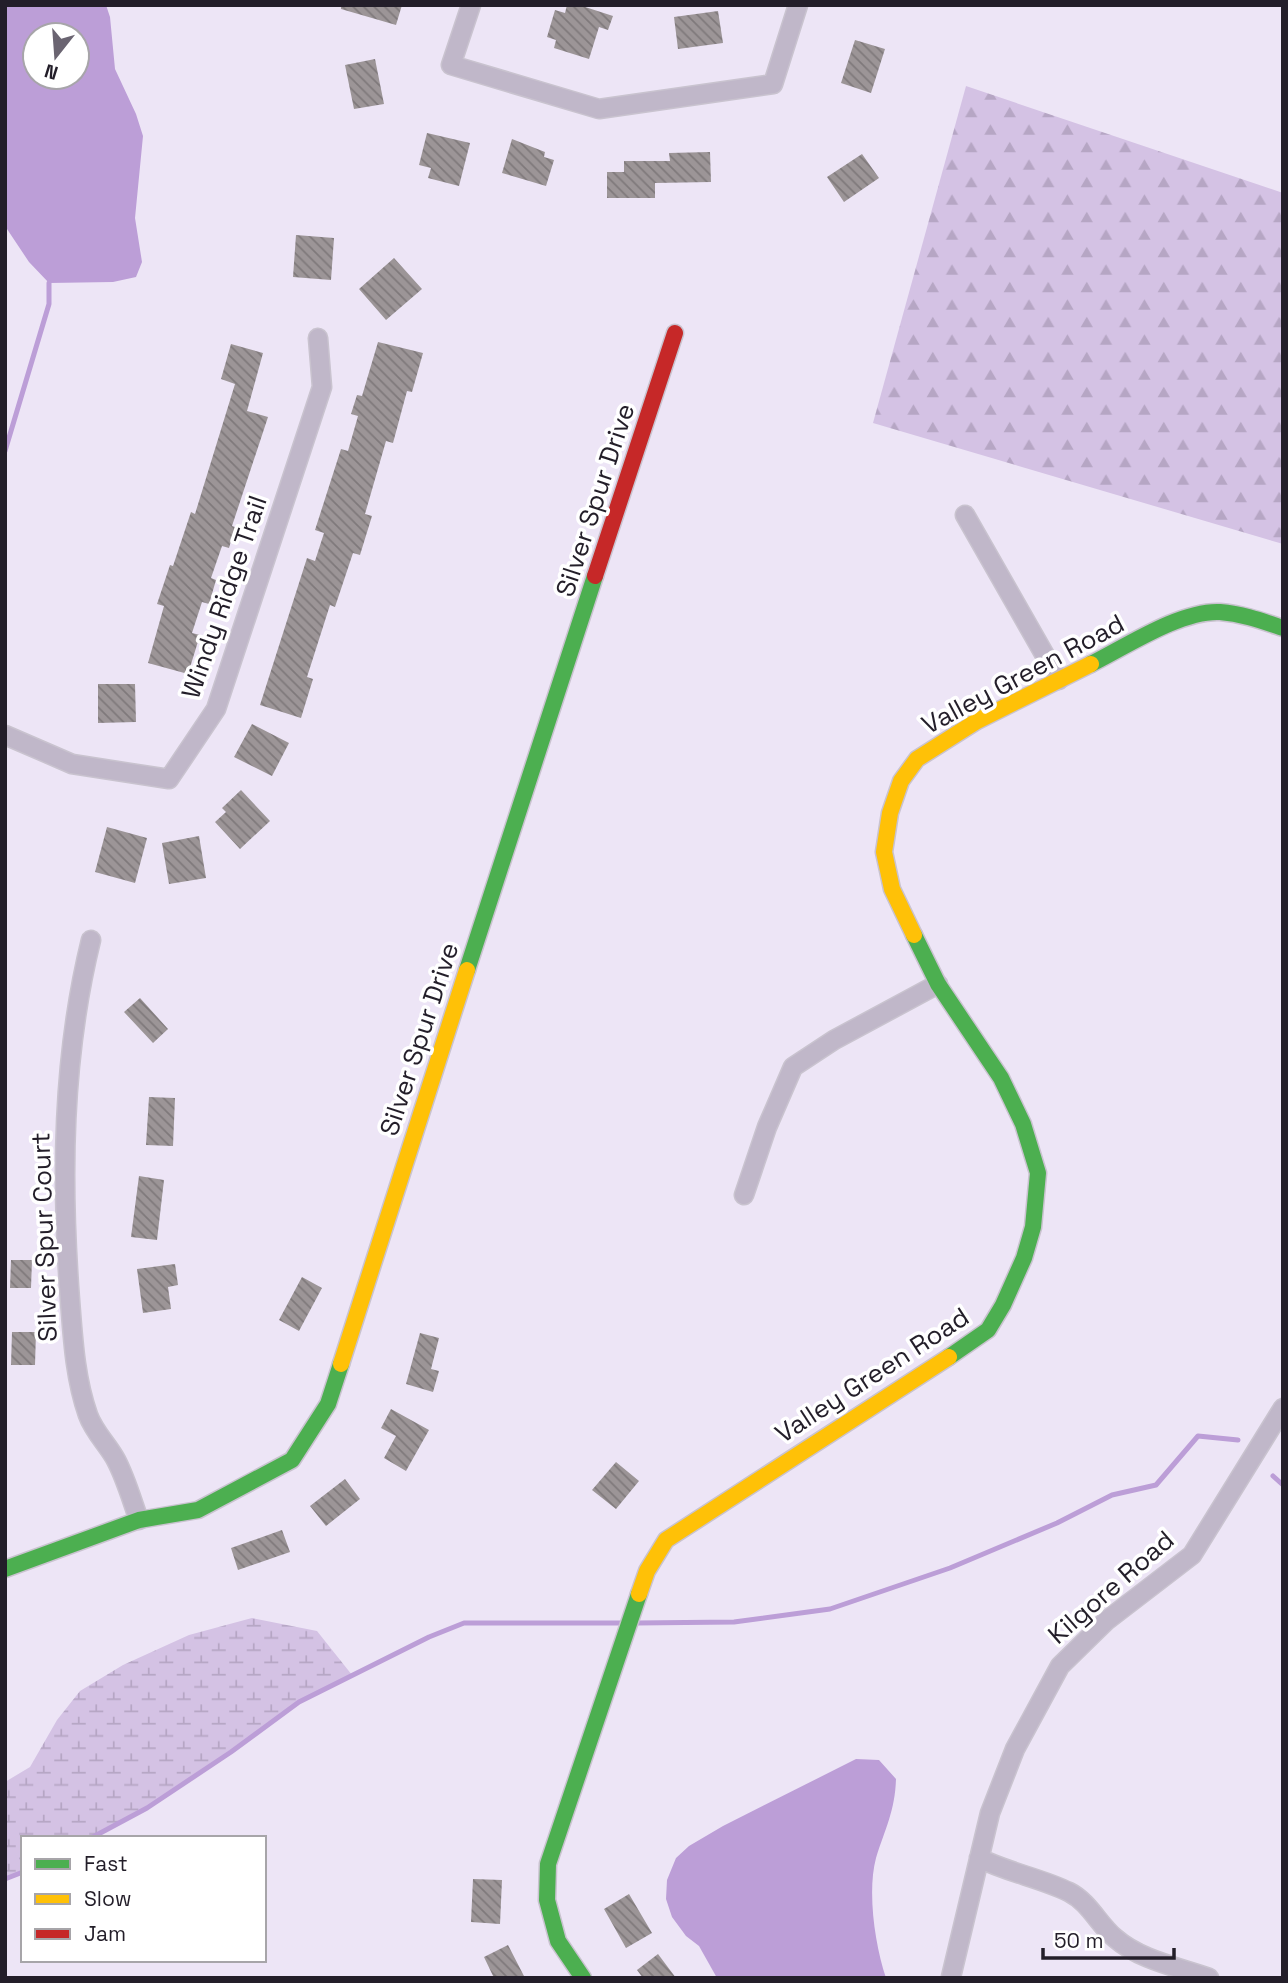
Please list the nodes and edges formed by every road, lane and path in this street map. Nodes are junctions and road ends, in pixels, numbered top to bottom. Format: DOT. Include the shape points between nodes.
graph roads {
  1 [pos="471,5"];
  2 [pos="798,5"];
  3 [pos="675,333"];
  4 [pos="318,338"];
  5 [pos="965,515"];
  6 [pos="1283,628"];
  7 [pos="1059,680"];
  8 [pos="5,735"];
  9 [pos="91,940"];
  10 [pos="938,984"];
  11 [pos="744,1195"];
  12 [pos="1283,1408"];
  13 [pos="139,1520"];
  14 [pos="5,1569"];
  15 [pos="979,1857"];
  16 [pos="951,1977"];
  17 [pos="583,1978"];
  18 [pos="1209,1978"];
  1 -- 2 [label="street" via="451,65 599,109 773,84"];
  3 -- 13 [label="street, Silver Spur Drive" via="328,1404 292,1460 198,1510"];
  4 -- 8 [label="street, Windy Ridge Trail" via="322,387 216,709 169,779 72,764"];
  5 -- 7 [label="street"];
  6 -- 7 [label="street, Valley Green Road" via="1245,615 1217,612 1184,617"];
  7 -- 10 [label="street, Valley Green Road" via="977,721 917,759 901,781 884,852 892,890"];
  9 -- 13 [label="street, Silver Spur Court" via="79,987 68,1073 68,1274 76,1366 88,1418 116,1461"];
  10 -- 11 [label="street" via="793,1067"];
  10 -- 17 [label="street, Valley Green Road" via="1001,1078 1023,1124 1038,1173 1033,1227 1024,1258 988,1330 666,1540 648,1571 548,1864 547,1900 558,1941"];
  12 -- 15 [label="street, Kilgore Road" via="1192,1555 1105,1621 1060,1666 1015,1749"];
  13 -- 14 [label="street, Silver Spur Drive"];
  15 -- 16 [label="street, Kilgore Road"];
  15 -- 18 [label="street" via="1071,1893 1114,1938 1133,1950"];
}
